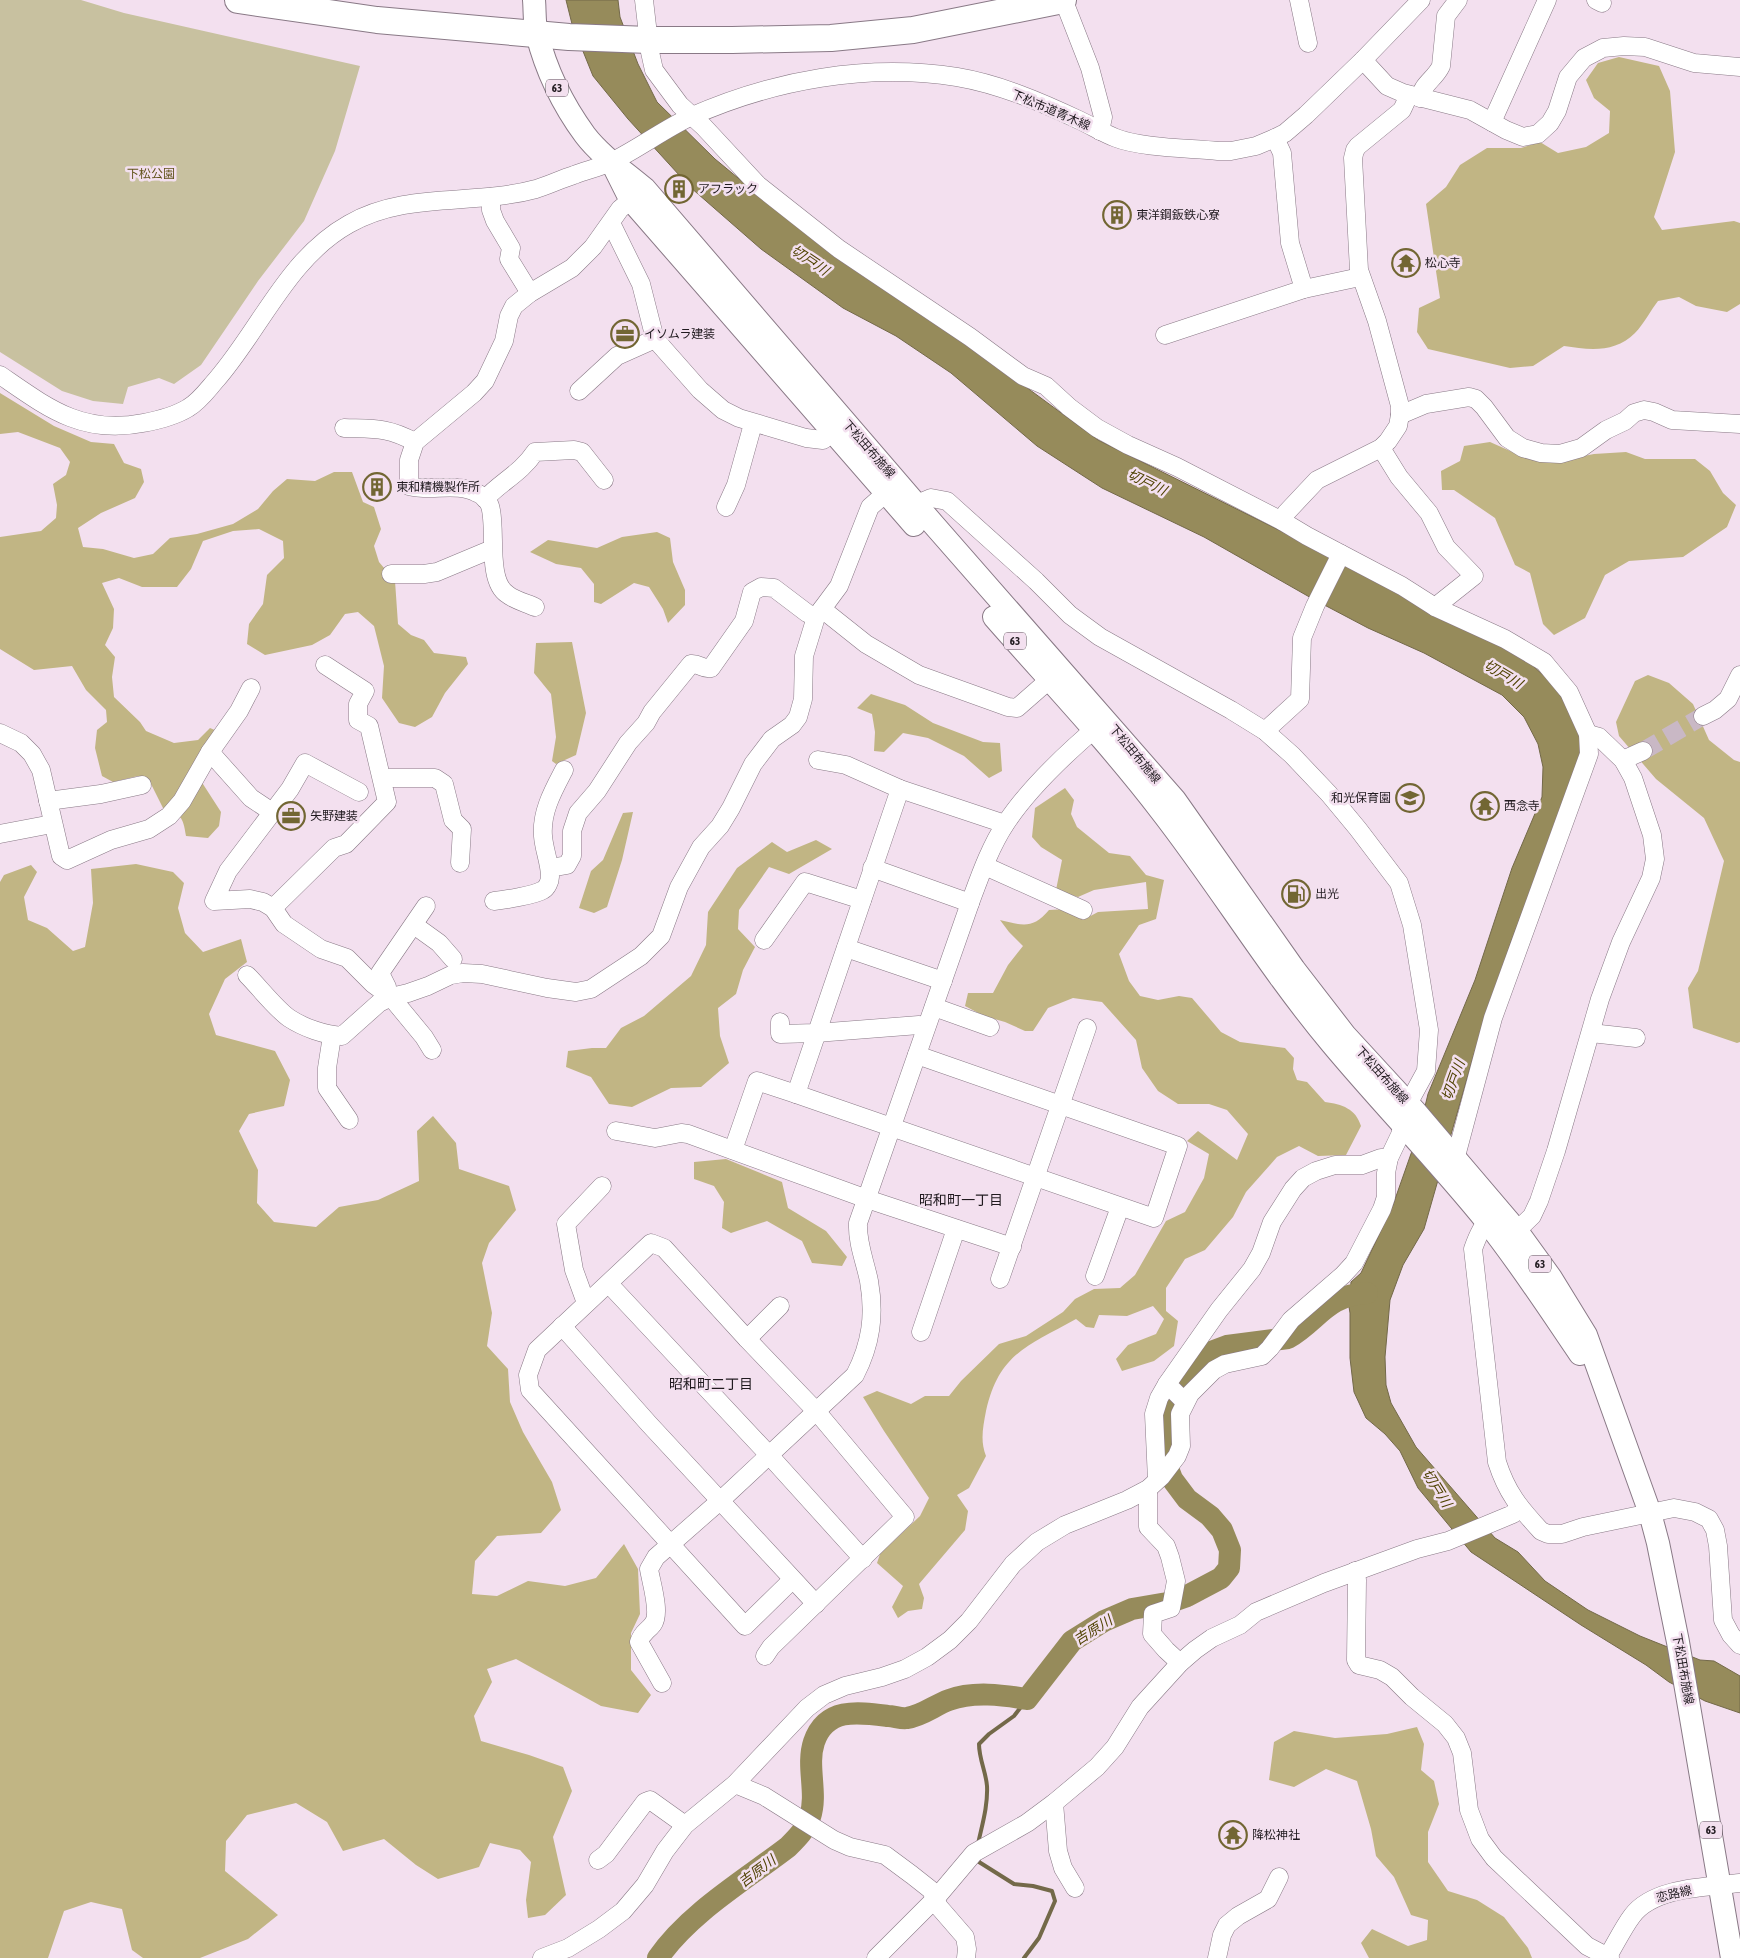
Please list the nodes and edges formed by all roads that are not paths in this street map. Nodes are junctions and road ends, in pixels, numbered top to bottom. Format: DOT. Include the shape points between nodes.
graph roads {
  1 [pos="238,0"];
  2 [pos="534,0"];
  3 [pos="644,0"];
  4 [pos="1299,0"];
  5 [pos="1420,0"];
  6 [pos="1458,0"];
  7 [pos="1548,0"];
  8 [pos="1065,5"];
  9 [pos="537,33"];
  10 [pos="646,40"];
  11 [pos="1308,43"];
  12 [pos="1740,59"];
  13 [pos="1363,60"];
  14 [pos="1722,66"];
  15 [pos="1740,67"];
  16 [pos="1415,96"];
  17 [pos="691,117"];
  18 [pos="1492,122"];
  19 [pos="1100,131"];
  20 [pos="1276,138"];
  21 [pos="611,162"];
  22 [pos="638,194"];
  23 [pos="491,197"];
  24 [pos="611,223"];
  25 [pos="1360,277"];
  26 [pos="1304,289"];
  27 [pos="530,293"];
  28 [pos="1165,335"];
  29 [pos="655,339"];
  30 [pos="0,375"];
  31 [pos="580,391"];
  32 [pos="1400,415"];
  33 [pos="753,424"];
  34 [pos="1740,424"];
  35 [pos="839,427"];
  36 [pos="344,428"];
  37 [pos="415,442"];
  38 [pos="1381,448"];
  39 [pos="604,480"];
  40 [pos="892,487"];
  41 [pos="485,499"];
  42 [pos="917,504"];
  43 [pos="726,507"];
  44 [pos="1282,520"];
  45 [pos="492,549"];
  46 [pos="1340,556"];
  47 [pos="391,574"];
  48 [pos="534,607"];
  49 [pos="1435,607"];
  50 [pos="819,613"];
  51 [pos="324,665"];
  52 [pos="1740,675"];
  53 [pos="1049,680"];
  54 [pos="251,688"];
  55 [pos="1703,716"];
  56 [pos="1100,725"];
  57 [pos="1265,731"];
  58 [pos="0,733"];
  59 [pos="1588,734"];
  60 [pos="1643,751"];
  61 [pos="210,752"];
  62 [pos="818,760"];
  63 [pos="1623,760"];
  64 [pos="564,770"];
  65 [pos="382,778"];
  66 [pos="142,785"];
  67 [pos="900,789"];
  68 [pos="359,792"];
  69 [pos="48,801"];
  70 [pos="272,812"];
  71 [pos="52,824"];
  72 [pos="1005,824"];
  73 [pos="0,834"];
  74 [pos="460,863"];
  75 [pos="985,866"];
  76 [pos="550,868"];
  77 [pos="872,868"];
  78 [pos="862,900"];
  79 [pos="494,901"];
  80 [pos="970,903"];
  81 [pos="426,906"];
  82 [pos="273,908"];
  83 [pos="1083,910"];
  84 [pos="414,925"];
  85 [pos="764,940"];
  86 [pos="846,948"];
  87 [pos="453,959"];
  88 [pos="247,975"];
  89 [pos="943,981"];
  90 [pos="389,995"];
  91 [pos="934,1007"];
  92 [pos="780,1022"];
  93 [pos="926,1027"];
  94 [pos="990,1027"];
  95 [pos="1087,1028"];
  96 [pos="816,1033"];
  97 [pos="1591,1033"];
  98 [pos="332,1036"];
  99 [pos="1636,1038"];
  100 [pos="432,1050"];
  101 [pos="917,1055"];
  102 [pos="796,1094"];
  103 [pos="1060,1106"];
  104 [pos="1408,1117"];
  105 [pos="349,1120"];
  106 [pos="892,1127"];
  107 [pos="616,1131"];
  108 [pos="733,1150"];
  109 [pos="1389,1158"];
  110 [pos="1451,1163"];
  111 [pos="1035,1177"];
  112 [pos="602,1186"];
  113 [pos="866,1199"];
  114 [pos="1120,1207"];
  115 [pos="1492,1216"];
  116 [pos="956,1229"];
  117 [pos="1510,1237"];
  118 [pos="1012,1247"];
  119 [pos="1095,1276"];
  120 [pos="1000,1279"];
  121 [pos="609,1284"];
  122 [pos="586,1303"];
  123 [pos="780,1306"];
  124 [pos="562,1326"];
  125 [pos="921,1332"];
  126 [pos="747,1339"];
  127 [pos="1167,1384"];
  128 [pos="1185,1402"];
  129 [pos="817,1412"];
  130 [pos="769,1455"];
  131 [pos="1155,1482"];
  132 [pos="721,1500"];
  133 [pos="1519,1506"];
  134 [pos="1650,1513"];
  135 [pos="671,1545"];
  136 [pos="863,1559"];
  137 [pos="1355,1571"];
  138 [pos="792,1580"];
  139 [pos="816,1604"];
  140 [pos="1731,1621"];
  141 [pos="1740,1645"];
  142 [pos="765,1656"];
  143 [pos="1180,1663"];
  144 [pos="662,1683"];
  145 [pos="735,1784"];
  146 [pos="1054,1803"];
  147 [pos="684,1825"];
  148 [pos="598,1860"];
  149 [pos="1279,1877"];
  150 [pos="1730,1884"];
  151 [pos="1075,1888"];
  152 [pos="936,1898"];
  153 [pos="1609,1957"];
  154 [pos="542,1958"];
  155 [pos="876,1958"];
  156 [pos="966,1958"];
  157 [pos="1217,1958"];
  158 [pos="1732,1958"];
  1 -- 9 [label="highway" via="377,20"];
  2 -- 9 [label="main road, 下松田布施線 / 63"];
  3 -- 10 [label="street"];
  4 -- 11 [label="street"];
  5 -- 13 [label="street, 下松市道青木線"];
  6 -- 16 [label="street" via="1446,16 1441,66"];
  7 -- 18 [label="street"];
  8 -- 10 [label="highway" via="913,30 831,38"];
  8 -- 19 [label="street" via="1090,68 1103,117"];
  9 -- 10 [label="highway"];
  9 -- 21 [label="main road, 下松田布施線 / 63" via="561,98 586,136"];
  10 -- 17 [label="street" via="654,70"];
  12 -- 14 [label="street"];
  13 -- 16 [label="street" via="1387,86"];
  13 -- 20 [label="street, 下松市道青木線" via="1306,116"];
  14 -- 15 [label="street"];
  14 -- 18 [label="street" via="1694,63 1645,47 1603,48 1584,58 1568,77 1557,111 1550,124 1538,134 1523,137"];
  16 -- 18 [label="street" via="1470,110"];
  16 -- 25 [label="street" via="1355,150"];
  17 -- 19 [label="street, 下松市道青木線" via="744,96 794,83 888,72 959,78 997,88 1038,102"];
  17 -- 21 [label="street, 下松市道青木線"];
  17 -- 44 [label="street" via="758,184 839,250 1024,376 1046,386 1097,428"];
  19 -- 20 [label="street, 下松市道青木線" via="1134,143 1218,151 1256,146"];
  20 -- 26 [label="street" via="1282,153 1290,243"];
  21 -- 22 [label="main road, 下松田布施線 / 63"];
  21 -- 23 [label="street, 下松市道青木線" via="535,189"];
  22 -- 24 [label="street" via="620,209"];
  22 -- 35 [label="main road, 下松田布施線 / 63"];
  23 -- 27 [label="street" via="495,221 511,248 510,259"];
  23 -- 30 [label="street, 下松市道青木線" via="418,202 386,208 349,224 315,248 279,291 228,366 198,400 161,420 121,428 80,422 46,407"];
  24 -- 27 [label="street" via="572,268"];
  24 -- 29 [label="street" via="641,284"];
  25 -- 26 [label="street"];
  25 -- 32 [label="street" via="1380,330"];
  26 -- 28 [label="street"];
  27 -- 37 [label="street" via="514,306 504,342 485,381"];
  29 -- 31 [label="street" via="617,356"];
  29 -- 33 [label="street" via="700,390 723,410"];
  32 -- 34 [label="street" via="1426,404 1469,397 1484,407 1507,438 1523,448 1560,454 1580,448 1634,413 1644,410 1672,420"];
  32 -- 38 [label="street" via="1398,426"];
  33 -- 35 [label="street" via="823,440"];
  33 -- 43 [label="street"];
  35 -- 40 [label="main road, 下松田布施線 / 63"];
  36 -- 37 [label="street" via="384,429"];
  37 -- 41 [label="street" via="409,460 409,486 420,490 462,488"];
  38 -- 44 [label="street" via="1318,480"];
  38 -- 49 [label="street" via="1399,477 1430,513 1446,547 1474,576"];
  39 -- 41 [label="street" via="582,452 535,452 526,465"];
  40 -- 42 [label="main road, 下松田布施線 / 63"];
  40 -- 50 [label="street" via="870,507 839,586"];
  40 -- 53 [label="main road, 下松田布施線 / 63"];
  41 -- 45 [label="street" via="490,506"];
  42 -- 56 [label="main road, 下松田布施線 / 63"];
  42 -- 57 [label="street" via="931,498 947,501 1070,615 1100,637"];
  44 -- 46 [label="street"];
  45 -- 47 [label="street" via="437,572"];
  45 -- 48 [label="street" via="499,584 506,594"];
  46 -- 49 [label="street" via="1402,586"];
  46 -- 57 [label="street" via="1314,606 1302,638 1300,699"];
  49 -- 59 [label="street" via="1505,639 1544,662 1570,692"];
  50 -- 53 [label="street" via="919,675 1008,707 1017,708"];
  50 -- 76 [label="street" via="807,614 774,588 761,587 752,592 744,621 711,668 691,664 628,742 597,791 578,813 572,831 572,856 567,865"];
  50 -- 90 [label="street" via="804,656 803,699 798,717 772,739 753,764 720,826 702,847 679,887 660,936 641,956 590,989 576,992 463,973 408,993"];
  51 -- 65 [label="street" via="365,690 358,704 358,720 369,726"];
  52 -- 55 [label="street" via="1728,698"];
  53 -- 56 [label="main road, 下松田布施線 / 63"];
  54 -- 61 [label="street"];
  56 -- 72 [label="street" via="1039,783"];
  56 -- 104 [label="main road, 下松田布施線 / 63" via="1131,750 1175,800 1294,970"];
  57 -- 104 [label="street" via="1329,794 1399,883 1412,925 1430,1030 1426,1071"];
  58 -- 69 [label="street" via="21,743 32,754"];
  59 -- 63 [label="street" via="1599,737"];
  59 -- 110 [label="street" via="1589,754 1493,1018"];
  60 -- 63 [label="street"];
  61 -- 70 [label="street" via="251,798"];
  61 -- 71 [label="street" via="182,801 169,816 149,829 111,840 67,860 61,856"];
  62 -- 67 [label="street" via="846,765"];
  63 -- 97 [label="street" via="1642,802 1652,835 1654,859 1651,878 1621,942"];
  64 -- 76 [label="street" via="549,798 543,821"];
  65 -- 74 [label="street" via="436,778 444,784 453,820 462,829"];
  65 -- 82 [label="street" via="387,802 346,844 334,848"];
  66 -- 69 [label="street"];
  67 -- 72 [label="street"];
  67 -- 77 [label="street"];
  68 -- 70 [label="street" via="305,763"];
  69 -- 71 [label="street"];
  70 -- 82 [label="street" via="228,871 214,901 250,899"];
  71 -- 73 [label="street"];
  72 -- 75 [label="street"];
  75 -- 80 [label="street"];
  75 -- 83 [label="street"];
  76 -- 79 [label="street" via="550,880 543,890"];
  77 -- 78 [label="street"];
  77 -- 80 [label="street"];
  78 -- 85 [label="street" via="805,882"];
  78 -- 86 [label="street"];
  80 -- 89 [label="street"];
  81 -- 84 [label="street"];
  82 -- 90 [label="street" via="284,924 320,949 347,958"];
  84 -- 87 [label="street" via="439,943"];
  84 -- 90 [label="street" via="380,973"];
  86 -- 89 [label="street"];
  86 -- 96 [label="street"];
  88 -- 98 [label="street" via="289,1018"];
  89 -- 91 [label="street"];
  90 -- 98 [label="street" via="342,1036"];
  90 -- 100 [label="street"];
  91 -- 93 [label="street"];
  91 -- 94 [label="street"];
  92 -- 96 [label="street" via="780,1034"];
  93 -- 96 [label="street"];
  93 -- 101 [label="street"];
  95 -- 103 [label="street"];
  96 -- 102 [label="street"];
  97 -- 99 [label="street"];
  97 -- 117 [label="street" via="1539,1200 1532,1216"];
  98 -- 105 [label="street" via="327,1088"];
  101 -- 103 [label="street"];
  101 -- 106 [label="street"];
  102 -- 106 [label="street"];
  102 -- 108 [label="street" via="757,1081"];
  103 -- 111 [label="street"];
  103 -- 114 [label="street" via="1178,1146 1154,1218"];
  104 -- 109 [label="street"];
  104 -- 110 [label="main road, 下松田布施線 / 63"];
  106 -- 111 [label="street"];
  106 -- 113 [label="street"];
  107 -- 108 [label="street" via="655,1138 688,1134"];
  108 -- 113 [label="street"];
  109 -- 127 [label="street" via="1362,1165 1335,1165 1303,1178 1272,1222 1252,1269"];
  109 -- 128 [label="street" via="1386,1197 1354,1263 1291,1320 1262,1356 1225,1364 1214,1370"];
  110 -- 115 [label="main road, 下松田布施線 / 63"];
  111 -- 114 [label="street"];
  111 -- 118 [label="street"];
  112 -- 122 [label="street" via="566,1224 574,1270"];
  113 -- 116 [label="street"];
  113 -- 129 [label="street" via="857,1237 869,1281 872,1327 865,1356 855,1375"];
  114 -- 119 [label="street"];
  115 -- 117 [label="main road, 下松田布施線 / 63"];
  115 -- 133 [label="street" via="1473,1248 1497,1462 1503,1482"];
  116 -- 118 [label="street"];
  116 -- 125 [label="street"];
  117 -- 134 [label="main road, 下松田布施線 / 63" via="1537,1288 1604,1388"];
  118 -- 120 [label="street"];
  121 -- 122 [label="street"];
  121 -- 126 [label="street" via="651,1244 664,1248"];
  121 -- 130 [label="street"];
  122 -- 124 [label="street"];
  123 -- 126 [label="street"];
  124 -- 132 [label="street"];
  124 -- 135 [label="street" via="538,1350 528,1375 530,1390"];
  126 -- 129 [label="street"];
  127 -- 128 [label="street"];
  127 -- 131 [label="street" via="1154,1414"];
  128 -- 131 [label="street" via="1180,1414 1181,1446 1177,1456"];
  129 -- 130 [label="street"];
  129 -- 136 [label="street" via="905,1517"];
  130 -- 132 [label="street"];
  130 -- 136 [label="street"];
  131 -- 143 [label="street" via="1148,1527 1166,1546 1176,1581 1171,1608 1153,1614 1152,1634"];
  131 -- 145 [label="street" via="1127,1500 1066,1525 1037,1542 1013,1564 969,1621 927,1657 882,1677 824,1695 807,1708"];
  132 -- 135 [label="street"];
  132 -- 138 [label="street"];
  133 -- 134 [label="street" via="1541,1531 1548,1534 1562,1534"];
  133 -- 137 [label="street" via="1513,1514 1452,1539"];
  134 -- 140 [label="street" via="1674,1508 1696,1512 1709,1519 1715,1530"];
  134 -- 150 [label="main road, 下松田布施線 / 63"];
  135 -- 138 [label="street" via="745,1626"];
  135 -- 144 [label="street" via="656,1556 649,1569 657,1612 654,1623 642,1633 639,1642"];
  136 -- 139 [label="street"];
  137 -- 143 [label="street" via="1256,1612 1240,1625 1206,1642"];
  137 -- 153 [label="street" via="1356,1660 1359,1665 1392,1677 1445,1724 1462,1753 1469,1810 1480,1838 1494,1858 1587,1946"];
  138 -- 139 [label="street"];
  139 -- 142 [label="street"];
  140 -- 141 [label="street" via="1731,1635"];
  143 -- 146 [label="street" via="1140,1707 1115,1747 1097,1767"];
  145 -- 147 [label="street"];
  145 -- 152 [label="street" via="764,1796 834,1840 885,1855 931,1890"];
  146 -- 151 [label="street" via="1058,1851 1063,1868"];
  146 -- 152 [label="street" via="978,1851"];
  147 -- 148 [label="street" via="650,1800 645,1802"];
  147 -- 154 [label="street" via="645,1885 623,1911 568,1948"];
  149 -- 157 [label="street" via="1268,1899 1227,1925"];
  150 -- 153 [label="street, 恋路線" via="1652,1898 1633,1914"];
  150 -- 158 [label="main road, 下松田布施線 / 63"];
  152 -- 155 [label="street"];
  152 -- 156 [label="street" via="964,1937"];
}
